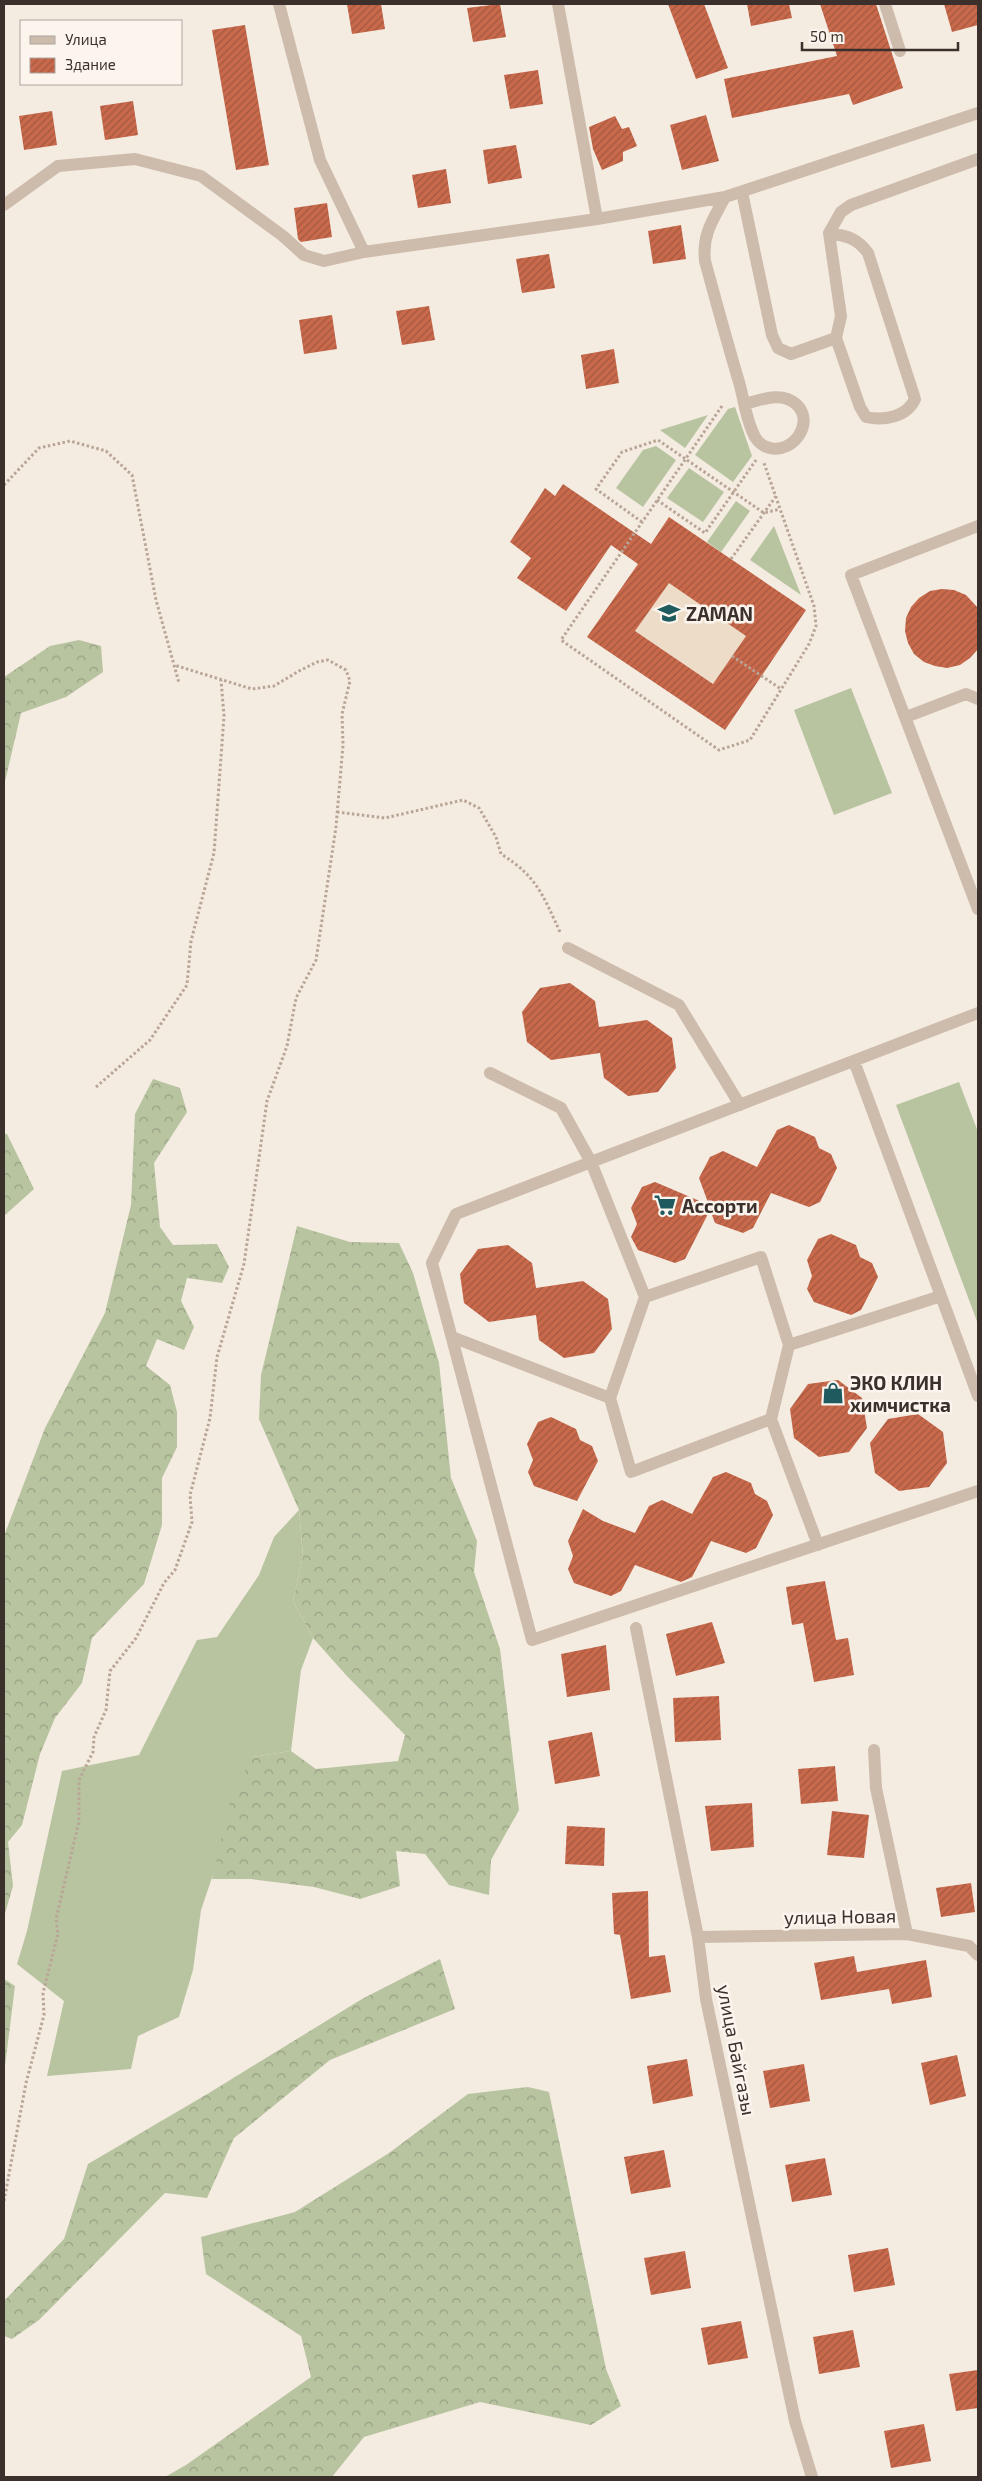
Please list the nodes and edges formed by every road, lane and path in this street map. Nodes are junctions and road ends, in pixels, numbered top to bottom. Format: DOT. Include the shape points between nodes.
graph roads {
  1 [pos="279,4"];
  2 [pos="558,4"];
  3 [pos="885,4"];
  4 [pos="900,51"];
  5 [pos="978,113"];
  6 [pos="978,159"];
  7 [pos="742,192"];
  8 [pos="726,197"];
  9 [pos="4,205"];
  10 [pos="596,219"];
  11 [pos="829,234"];
  12 [pos="364,252"];
  13 [pos="836,338"];
  14 [pos="745,404"];
  15 [pos="722,406"];
  16 [pos="756,438"];
  17 [pos="761,453"];
  18 [pos="686,459"];
  19 [pos="4,485"];
  20 [pos="734,492"];
  21 [pos="776,496"];
  22 [pos="657,500"];
  23 [pos="780,509"];
  24 [pos="764,513"];
  25 [pos="642,522"];
  26 [pos="978,526"];
  27 [pos="732,559"];
  28 [pos="732,656"];
  29 [pos="174,665"];
  30 [pos="220,680"];
  31 [pos="179,683"];
  32 [pos="781,689"];
  33 [pos="978,699"];
  34 [pos="906,718"];
  35 [pos="337,812"];
  36 [pos="978,909"];
  37 [pos="568,948"];
  38 [pos="978,1013"];
  39 [pos="854,1061"];
  40 [pos="490,1074"];
  41 [pos="96,1087"];
  42 [pos="740,1105"];
  43 [pos="592,1162"];
  44 [pos="941,1296"];
  45 [pos="645,1297"];
  46 [pos="452,1337"];
  47 [pos="789,1345"];
  48 [pos="978,1396"];
  49 [pos="610,1398"];
  50 [pos="771,1419"];
  51 [pos="978,1491"];
  52 [pos="818,1544"];
  53 [pos="636,1628"];
  54 [pos="874,1750"];
  55 [pos="907,1934"];
  56 [pos="698,1937"];
  57 [pos="978,1955"];
  58 [pos="4,2201"];
  59 [pos="812,2477"];
  1 -- 12 [label="street" via="320,160"];
  2 -- 10 [label="street"];
  3 -- 4 [label="street"];
  5 -- 7 [label="street"];
  6 -- 11 [label="street" via="851,205 841,212"];
  7 -- 8 [label="street"];
  7 -- 13 [label="street" via="772,335 778,348 791,354"];
  8 -- 10 [label="street"];
  8 -- 14 [label="street" via="706,234 704,253"];
  9 -- 12 [label="street" via="58,166 135,159 201,176 304,255 324,261"];
  10 -- 12 [label="street"];
  11 -- 13 [label="street" via="841,316"];
  11 -- 13 [label="street" via="849,236 861,243 868,253 915,399 912,407 880,420 866,417"];
  14 -- 16 [label="street"];
  14 -- 16 [label="street" via="780,396 795,403 803,414 800,434 781,448 771,448"];
  15 -- 18 [label="path"];
  16 -- 17 [label="path"];
  17 -- 20 [label="path"];
  17 -- 21 [label="path"];
  18 -- 20 [label="path"];
  18 -- 22 [label="path"];
  18 -- 25 [label="path" via="658,440 622,452 596,490"];
  19 -- 29 [label="path" via="39,448 70,441 106,451 132,475 156,600"];
  20 -- 22 [label="path" via="705,533"];
  20 -- 24 [label="path"];
  21 -- 23 [label="path"];
  21 -- 24 [label="path"];
  22 -- 25 [label="path"];
  23 -- 24 [label="path"];
  23 -- 32 [label="path" via="814,606 816,626 809,644"];
  24 -- 27 [label="path"];
  25 -- 32 [label="path" via="561,640 719,750 750,740"];
  26 -- 34 [label="street" via="851,575"];
  28 -- 32 [label="path"];
  29 -- 30 [label="path"];
  29 -- 31 [label="path"];
  30 -- 35 [label="path" via="252,689 274,686 305,668 328,660 346,670 350,681 342,714 343,745"];
  30 -- 41 [label="path" via="224,716 214,853 191,941 187,986 150,1040"];
  33 -- 34 [label="street" via="966,694"];
  34 -- 36 [label="street"];
  35 -- 37 [label="path" via="385,818 463,800 479,808 496,837 501,854 518,864 537,884"];
  35 -- 58 [label="path" via="316,960 296,998 286,1046 267,1101 244,1264 217,1357 210,1418 190,1495 192,1522 175,1570 164,1583 136,1638 110,1671 106,1710 80,1780 79,1822 56,1918 58,1934 43,1993 44,2015 26,2083"];
  37 -- 42 [label="street" via="679,1005"];
  38 -- 39 [label="street"];
  39 -- 42 [label="street"];
  39 -- 44 [label="street"];
  40 -- 43 [label="street" via="562,1108"];
  42 -- 43 [label="street"];
  43 -- 45 [label="street"];
  43 -- 46 [label="street" via="456,1214 432,1263"];
  44 -- 47 [label="street"];
  44 -- 48 [label="street"];
  45 -- 47 [label="street" via="761,1257"];
  45 -- 49 [label="street"];
  46 -- 49 [label="street"];
  46 -- 52 [label="street" via="532,1640"];
  47 -- 50 [label="street"];
  49 -- 50 [label="street" via="631,1472"];
  50 -- 52 [label="street"];
  51 -- 52 [label="street"];
  53 -- 56 [label="street, улица Байгазы"];
  54 -- 55 [label="street" via="876,1788"];
  55 -- 56 [label="street, улица Новая"];
  55 -- 57 [label="street, улица Новая" via="969,1946"];
  56 -- 59 [label="street, улица Байгазы" via="706,1999 793,2412"];
}
